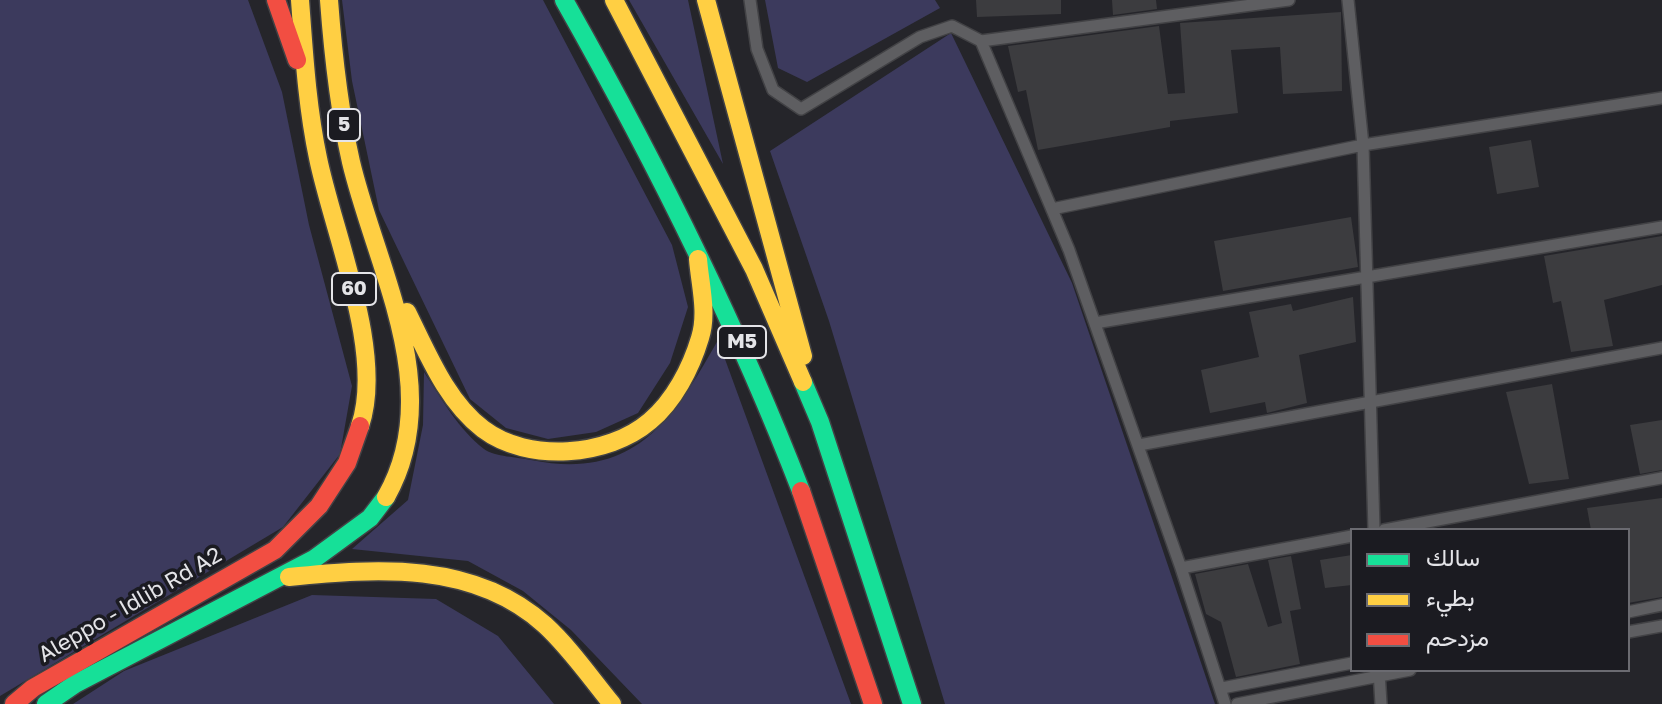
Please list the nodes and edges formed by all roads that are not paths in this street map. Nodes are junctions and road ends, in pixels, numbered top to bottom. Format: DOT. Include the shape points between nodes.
graph roads {
  1 [pos="276,0"];
  2 [pos="300,0"];
  3 [pos="329,0"];
  4 [pos="564,0"];
  5 [pos="614,0"];
  6 [pos="706,0"];
  7 [pos="750,0"];
  8 [pos="1289,0"];
  9 [pos="1348,0"];
  10 [pos="981,41"];
  11 [pos="305,84"];
  12 [pos="1662,98"];
  13 [pos="1363,145"];
  14 [pos="1052,209"];
  15 [pos="1662,227"];
  16 [pos="374,248"];
  17 [pos="697,250"];
  18 [pos="1366,277"];
  19 [pos="1095,323"];
  20 [pos="1662,348"];
  21 [pos="1370,402"];
  22 [pos="820,422"];
  23 [pos="1139,445"];
  24 [pos="1662,478"];
  25 [pos="1374,528"];
  26 [pos="1395,528"];
  27 [pos="1350,536"];
  28 [pos="1181,568"];
  29 [pos="281,578"];
  30 [pos="1662,605"];
  31 [pos="1630,612"];
  32 [pos="1662,626"];
  33 [pos="1630,632"];
  34 [pos="1350,663"];
  35 [pos="1379,673"];
  36 [pos="1222,688"];
  37 [pos="14,704"];
  38 [pos="46,704"];
  39 [pos="612,704"];
  40 [pos="873,704"];
  41 [pos="912,704"];
  42 [pos="1225,704"];
  43 [pos="1237,704"];
  44 [pos="1381,704"];
  1 -- 11 [label="highway"];
  2 -- 11 [label="highway, 60"];
  3 -- 16 [label="highway, 5" via="333,60 351,163"];
  4 -- 17 [label="highway, M5" via="615,87"];
  5 -- 22 [label="highway, M5" via="747,255"];
  6 -- 22 [label="highway"];
  7 -- 10 [label="street" via="757,49 773,90 801,109 920,37 952,26"];
  8 -- 10 [label="street"];
  9 -- 13 [label="street"];
  10 -- 14 [label="street"];
  11 -- 37 [label="highway, Aleppo - Idlib Rd A2 / 60" via="322,177 362,318 368,378 361,430 344,473 273,552 33,688"];
  12 -- 13 [label="street"];
  13 -- 14 [label="street"];
  13 -- 18 [label="street"];
  14 -- 19 [label="street"];
  15 -- 18 [label="street"];
  16 -- 17 [label="highway" via="434,369 461,407 498,439 550,451 594,448 642,428 676,391 701,335"];
  16 -- 29 [label="highway, 60" via="411,371 410,430 397,477 372,516"];
  17 -- 40 [label="highway, M5" via="737,329 800,482"];
  18 -- 19 [label="street"];
  18 -- 21 [label="street"];
  19 -- 23 [label="street"];
  20 -- 21 [label="street"];
  21 -- 23 [label="street"];
  21 -- 25 [label="street"];
  22 -- 41 [label="highway, M5"];
  23 -- 28 [label="street"];
  24 -- 26 [label="street"];
  27 -- 28 [label="street"];
  28 -- 36 [label="street"];
  29 -- 38 [label="highway, 60" via="140,649"];
  29 -- 39 [label="highway" via="380,568 433,572 475,584 521,606 556,637"];
  30 -- 31 [label="street"];
  32 -- 33 [label="street"];
  34 -- 36 [label="street"];
  35 -- 43 [label="street"];
  35 -- 44 [label="street"];
  36 -- 42 [label="street"];
}
